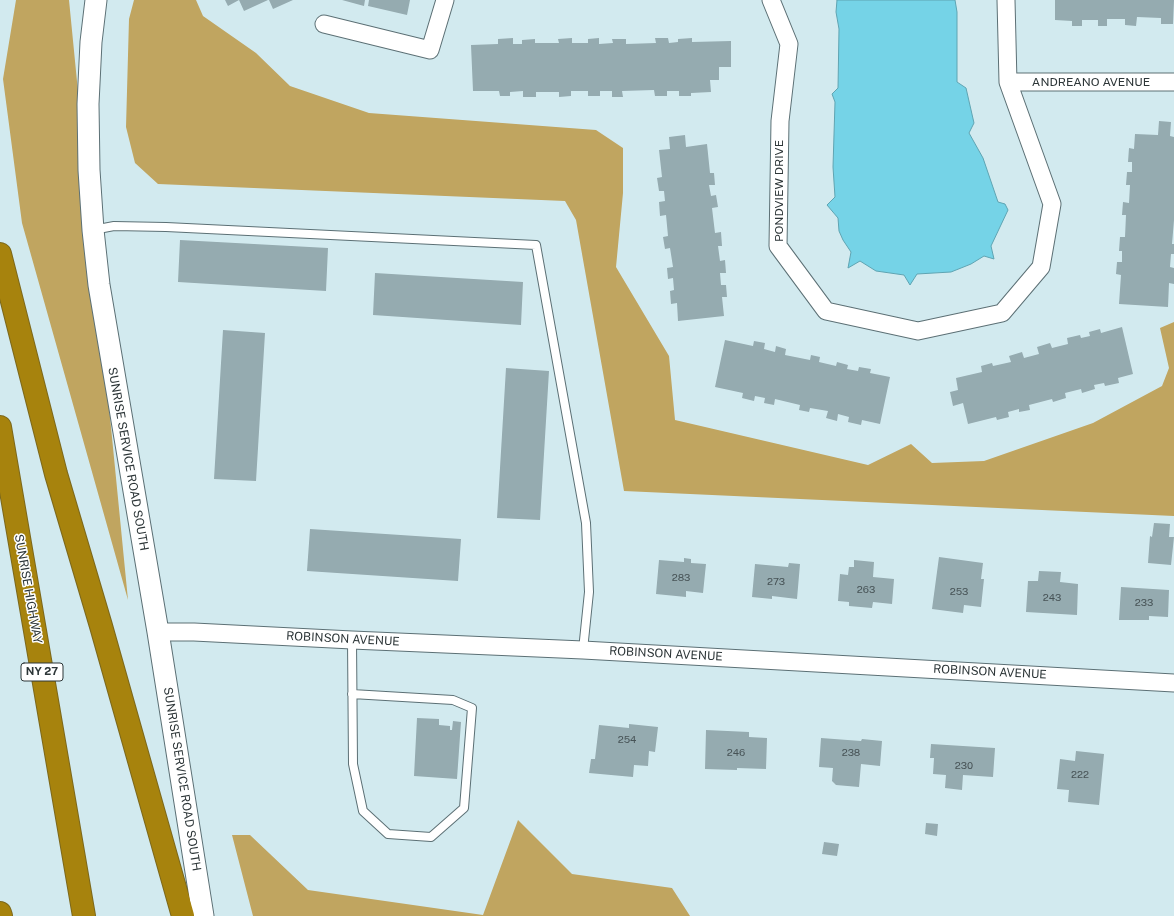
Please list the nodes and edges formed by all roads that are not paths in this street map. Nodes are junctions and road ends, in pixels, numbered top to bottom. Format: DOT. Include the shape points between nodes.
graph roads {
  1 [pos="96,0"];
  2 [pos="445,0"];
  3 [pos="771,0"];
  4 [pos="1006,0"];
  5 [pos="324,24"];
  6 [pos="1008,82"];
  7 [pos="1174,82"];
  8 [pos="93,230"];
  9 [pos="0,254"];
  10 [pos="0,427"];
  11 [pos="158,632"];
  12 [pos="352,640"];
  13 [pos="583,650"];
  14 [pos="1174,683"];
  15 [pos="352,694"];
  16 [pos="0,913"];
  17 [pos="0,916"];
  18 [pos="84,916"];
  19 [pos="182,916"];
  20 [pos="204,916"];
  1 -- 8 [label="street, SUNRISE SERVICE ROAD SOUTH" via="88,104"];
  2 -- 5 [label="street" via="430,50"];
  3 -- 6 [label="street, PONDVIEW DRIVE" via="789,44 780,121 778,246 826,310 918,331 1002,313 1041,267 1052,204"];
  4 -- 6 [label="street, PONDVIEW DRIVE"];
  6 -- 7 [label="street, ANDREANO AVENUE"];
  8 -- 11 [label="street, SUNRISE SERVICE ROAD SOUTH" via="110,355"];
  8 -- 13 [label="lane" via="114,226 166,227 536,246 586,523 589,592"];
  9 -- 19 [label="highway" via="56,474"];
  10 -- 18 [label="highway, SUNRISE HIGHWAY / NY 27"];
  11 -- 12 [label="street, ROBINSON AVENUE"];
  11 -- 20 [label="street, SUNRISE SERVICE ROAD SOUTH"];
  12 -- 13 [label="street, ROBINSON AVENUE"];
  12 -- 15 [label="lane"];
  13 -- 14 [label="street, ROBINSON AVENUE"];
  15 -- 15 [label="lane" via="353,764 363,811 388,834 431,837 464,808 472,708 453,700"];
  16 -- 17 [label="highway"];
}
